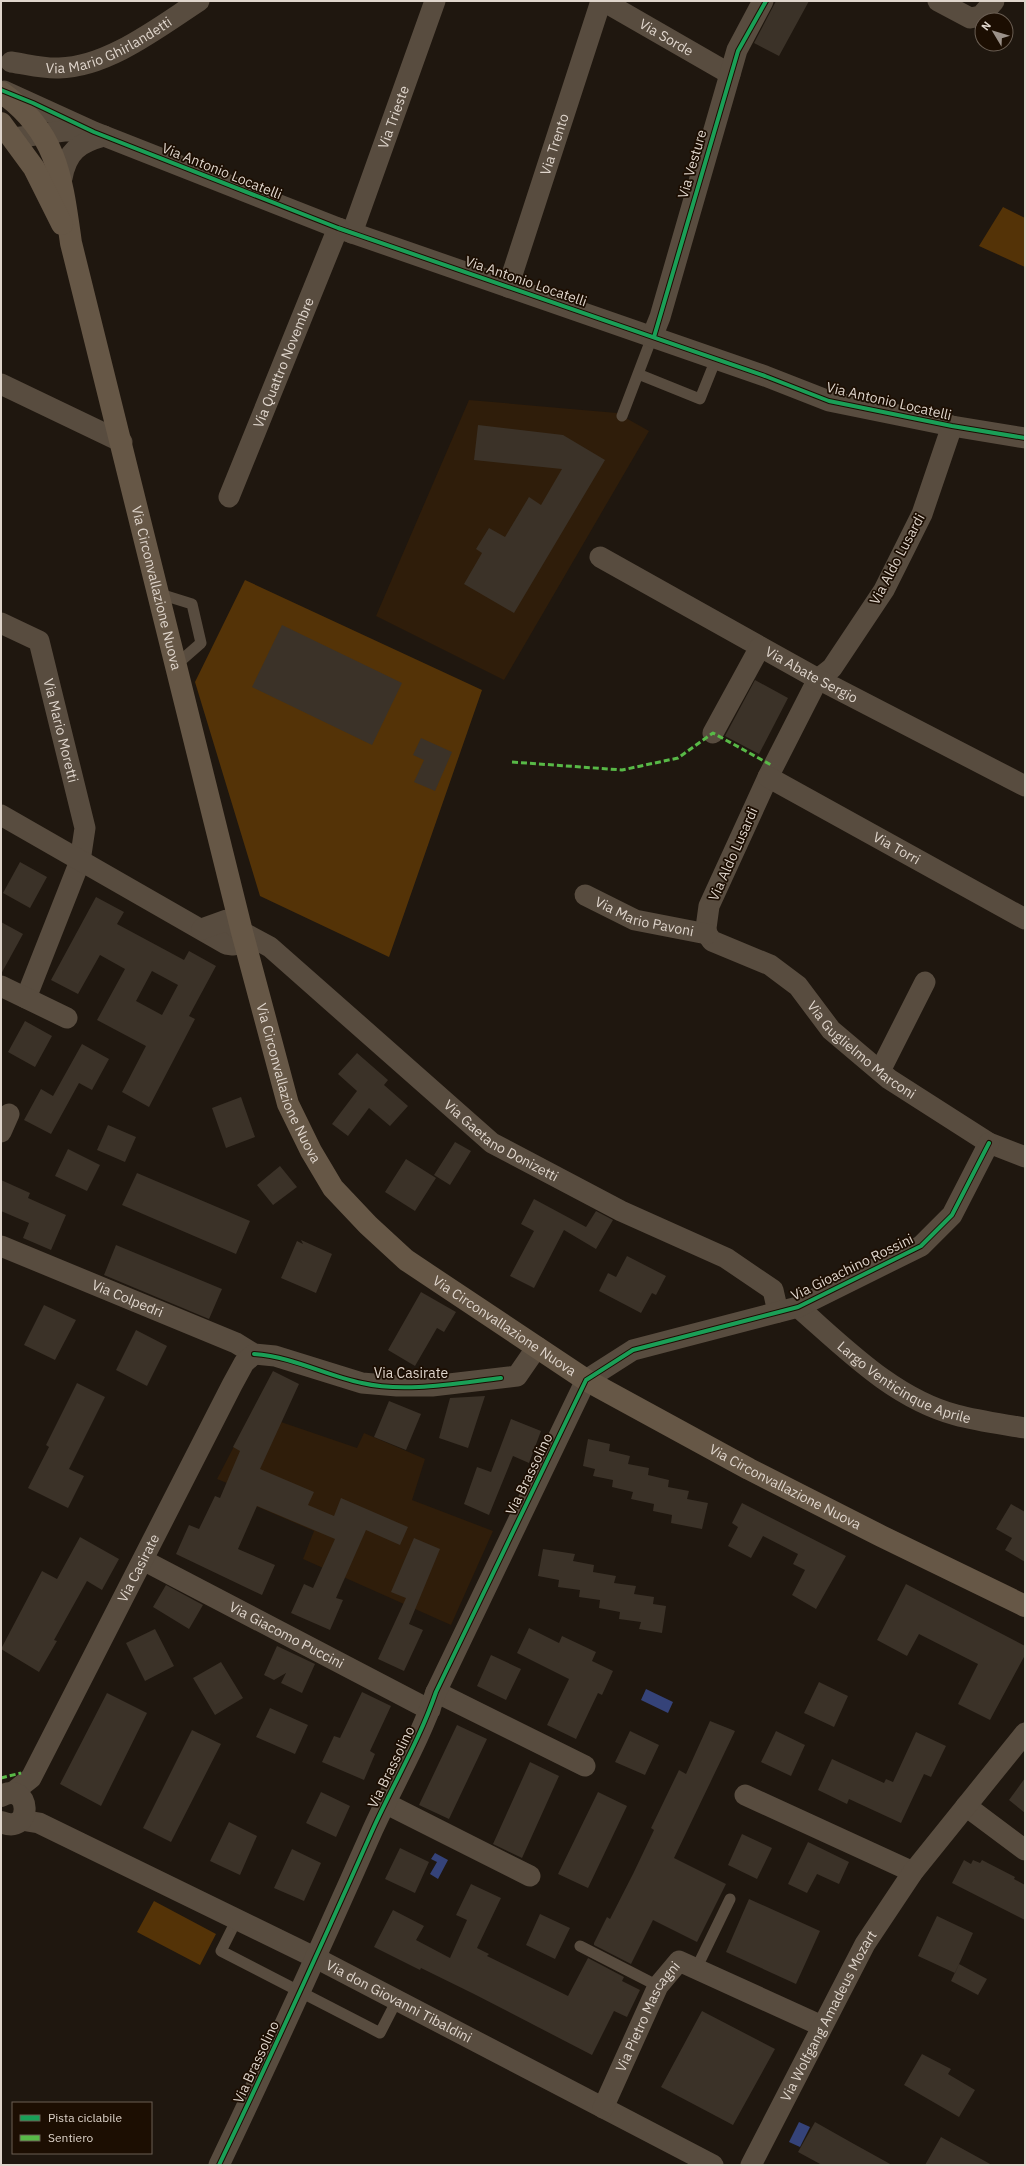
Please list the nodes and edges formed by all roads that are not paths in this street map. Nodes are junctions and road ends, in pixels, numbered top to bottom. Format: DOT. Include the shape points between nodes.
graph roads {
  1 [pos="199,1"];
  2 [pos="435,1"];
  3 [pos="602,1"];
  4 [pos="763,1"];
  5 [pos="938,1"];
  6 [pos="994,1"];
  7 [pos="11,62"];
  8 [pos="730,74"];
  9 [pos="1,91"];
  10 [pos="17,108"];
  11 [pos="7,130"];
  12 [pos="99,134"];
  13 [pos="42,135"];
  14 [pos="62,178"];
  15 [pos="345,230"];
  16 [pos="72,243"];
  17 [pos="508,287"];
  18 [pos="652,337"];
  19 [pos="716,359"];
  20 [pos="638,374"];
  21 [pos="1,384"];
  22 [pos="622,416"];
  23 [pos="952,426"];
  24 [pos="1025,438"];
  25 [pos="122,442"];
  26 [pos="229,496"];
  27 [pos="600,557"];
  28 [pos="160,594"];
  29 [pos="1,623"];
  30 [pos="760,647"];
  31 [pos="177,664"];
  32 [pos="818,679"];
  33 [pos="713,733"];
  34 [pos="768,777"];
  35 [pos="1025,786"];
  36 [pos="1,815"];
  37 [pos="80,861"];
  38 [pos="585,895"];
  39 [pos="1025,919"];
  40 [pos="242,932"];
  41 [pos="707,934"];
  42 [pos="925,982"];
  43 [pos="1,986"];
  44 [pos="26,998"];
  45 [pos="67,1018"];
  46 [pos="880,1071"];
  47 [pos="989,1143"];
  48 [pos="1025,1157"];
  49 [pos="1,1246"];
  50 [pos="788,1309"];
  51 [pos="537,1347"];
  52 [pos="254,1354"];
  53 [pos="586,1380"];
  54 [pos="1025,1428"];
  55 [pos="142,1560"];
  56 [pos="1025,1606"];
  57 [pos="433,1701"];
  58 [pos="1025,1733"];
  59 [pos="585,1766"];
  60 [pos="7,1794"];
  61 [pos="745,1795"];
  62 [pos="385,1803"];
  63 [pos="966,1806"];
  64 [pos="16,1822"];
  65 [pos="1025,1850"];
  66 [pos="913,1872"];
  67 [pos="530,1876"];
  68 [pos="730,1899"];
  69 [pos="237,1919"];
  70 [pos="580,1946"];
  71 [pos="316,1958"];
  72 [pos="696,1969"];
  73 [pos="658,1986"];
  74 [pos="300,1992"];
  75 [pos="397,2000"];
  76 [pos="822,2026"];
  77 [pos="604,2108"];
  78 [pos="220,2165"];
  79 [pos="713,2165"];
  80 [pos="750,2165"];
  1 -- 7 [label="street, Via Mario Ghirlandetti" via="121,51 88,62 60,68"];
  2 -- 15 [label="street, Via Trieste"];
  3 -- 8 [label="street, Via Sorde"];
  3 -- 17 [label="street, Via Trento"];
  4 -- 8 [label="street, Via Vesture" via="737,50"];
  5 -- 6 [label="street" via="970,18 981,16"];
  8 -- 18 [label="street, Via Vesture"];
  9 -- 10 [label="main road"];
  10 -- 12 [label="street, Via Antonio Locatelli"];
  10 -- 13 [label="main road" via="36,125"];
  11 -- 13 [label="street, Via Antonio Locatelli"];
  11 -- 16 [label="main road" via="34,168"];
  12 -- 13 [label="street, Via Antonio Locatelli" via="64,131"];
  12 -- 14 [label="street" via="83,142 76,149 64,166"];
  12 -- 15 [label="street, Via Antonio Locatelli"];
  13 -- 14 [label="main road" via="54,156"];
  14 -- 16 [label="main road"];
  15 -- 17 [label="street, Via Antonio Locatelli"];
  15 -- 26 [label="street, Via Quattro Novembre"];
  16 -- 25 [label="main road, Via Circonvallazione Nuova"];
  17 -- 18 [label="street, Via Antonio Locatelli"];
  18 -- 19 [label="street, Via Antonio Locatelli"];
  18 -- 20 [label="lane"];
  19 -- 20 [label="lane" via="700,399"];
  19 -- 23 [label="street, Via Antonio Locatelli" via="829,401"];
  20 -- 22 [label="lane"];
  21 -- 25 [label="street"];
  23 -- 24 [label="street, Via Antonio Locatelli"];
  23 -- 32 [label="street, Via Aldo Lusardi" via="922,514 884,590 832,668"];
  25 -- 28 [label="main road, Via Circonvallazione Nuova"];
  27 -- 30 [label="street, Via Abate Sergio"];
  28 -- 31 [label="main road, Via Circonvallazione Nuova"];
  28 -- 31 [label="lane" via="192,604 202,643"];
  29 -- 37 [label="street, Via Mario Moretti" via="39,641 86,828"];
  30 -- 32 [label="street, Via Abate Sergio"];
  30 -- 33 [label="street"];
  31 -- 40 [label="main road, Via Circonvallazione Nuova"];
  32 -- 34 [label="street, Via Aldo Lusardi"];
  32 -- 35 [label="street, Via Abate Sergio"];
  34 -- 39 [label="street, Via Torri"];
  34 -- 41 [label="street, Via Aldo Lusardi" via="709,906"];
  36 -- 37 [label="street"];
  37 -- 40 [label="street" via="202,929 227,920"];
  37 -- 44 [label="street, Via Mario Moretti"];
  38 -- 41 [label="street, Via Mario Pavoni" via="634,920"];
  40 -- 50 [label="street, Via Gaetano Donizetti" via="270,947 492,1143 621,1211 726,1258 773,1290"];
  40 -- 51 [label="main road, Via Circonvallazione Nuova" via="288,1104 333,1188 406,1260"];
  41 -- 46 [label="street, Via Guglielmo Marconi" via="712,941 770,964 798,986 831,1030"];
  42 -- 46 [label="street"];
  43 -- 44 [label="street"];
  44 -- 45 [label="street"];
  46 -- 47 [label="street, Via Guglielmo Marconi"];
  47 -- 48 [label="street, Via Guglielmo Marconi"];
  47 -- 50 [label="street, Via Gioachino Rossini" via="952,1215 921,1246"];
  49 -- 52 [label="street, Via Colpedri" via="236,1343"];
  50 -- 53 [label="street, Via Gioachino Rossini" via="633,1350"];
  50 -- 54 [label="street, Largo Venticinque Aprile" via="885,1381 923,1401 955,1415"];
  51 -- 52 [label="street, Via Casirate" via="517,1376 432,1386 362,1383 282,1358"];
  51 -- 53 [label="main road, Via Circonvallazione Nuova"];
  52 -- 55 [label="street, Via Casirate" via="244,1363 232,1384"];
  53 -- 56 [label="main road, Via Circonvallazione Nuova" via="749,1470"];
  53 -- 57 [label="street, Via Brassolino"];
  55 -- 57 [label="street, Via Giacomo Puccini"];
  55 -- 60 [label="street, Via Casirate" via="31,1778"];
  57 -- 59 [label="street"];
  57 -- 62 [label="street, Via Brassolino"];
  58 -- 63 [label="street, Via Wolfgang Amadeus Mozart"];
  60 -- 64 [label="street, Via Casirate" via="21,1797"];
  61 -- 66 [label="street"];
  62 -- 67 [label="street, Via Brassolino"];
  62 -- 71 [label="street, Via Brassolino"];
  63 -- 65 [label="street"];
  63 -- 66 [label="street, Via Wolfgang Amadeus Mozart"];
  64 -- 69 [label="street, Via don Giovanni Tibaldini"];
  66 -- 76 [label="street, Via Wolfgang Amadeus Mozart" via="866,1944"];
  68 -- 72 [label="lane"];
  69 -- 71 [label="street, Via don Giovanni Tibaldini"];
  69 -- 74 [label="lane" via="221,1951"];
  70 -- 73 [label="lane"];
  71 -- 74 [label="street, Via Brassolino"];
  71 -- 75 [label="street, Via don Giovanni Tibaldini"];
  72 -- 73 [label="street, Via Pietro Mascagni" via="679,1961"];
  72 -- 76 [label="street, Via Pietro Mascagni"];
  73 -- 77 [label="street, Via Pietro Mascagni"];
  74 -- 75 [label="lane" via="380,2033"];
  74 -- 78 [label="street, Via Brassolino"];
  75 -- 77 [label="street, Via don Giovanni Tibaldini"];
  76 -- 80 [label="street, Via Wolfgang Amadeus Mozart"];
  77 -- 79 [label="street, Via don Giovanni Tibaldini"];
}
